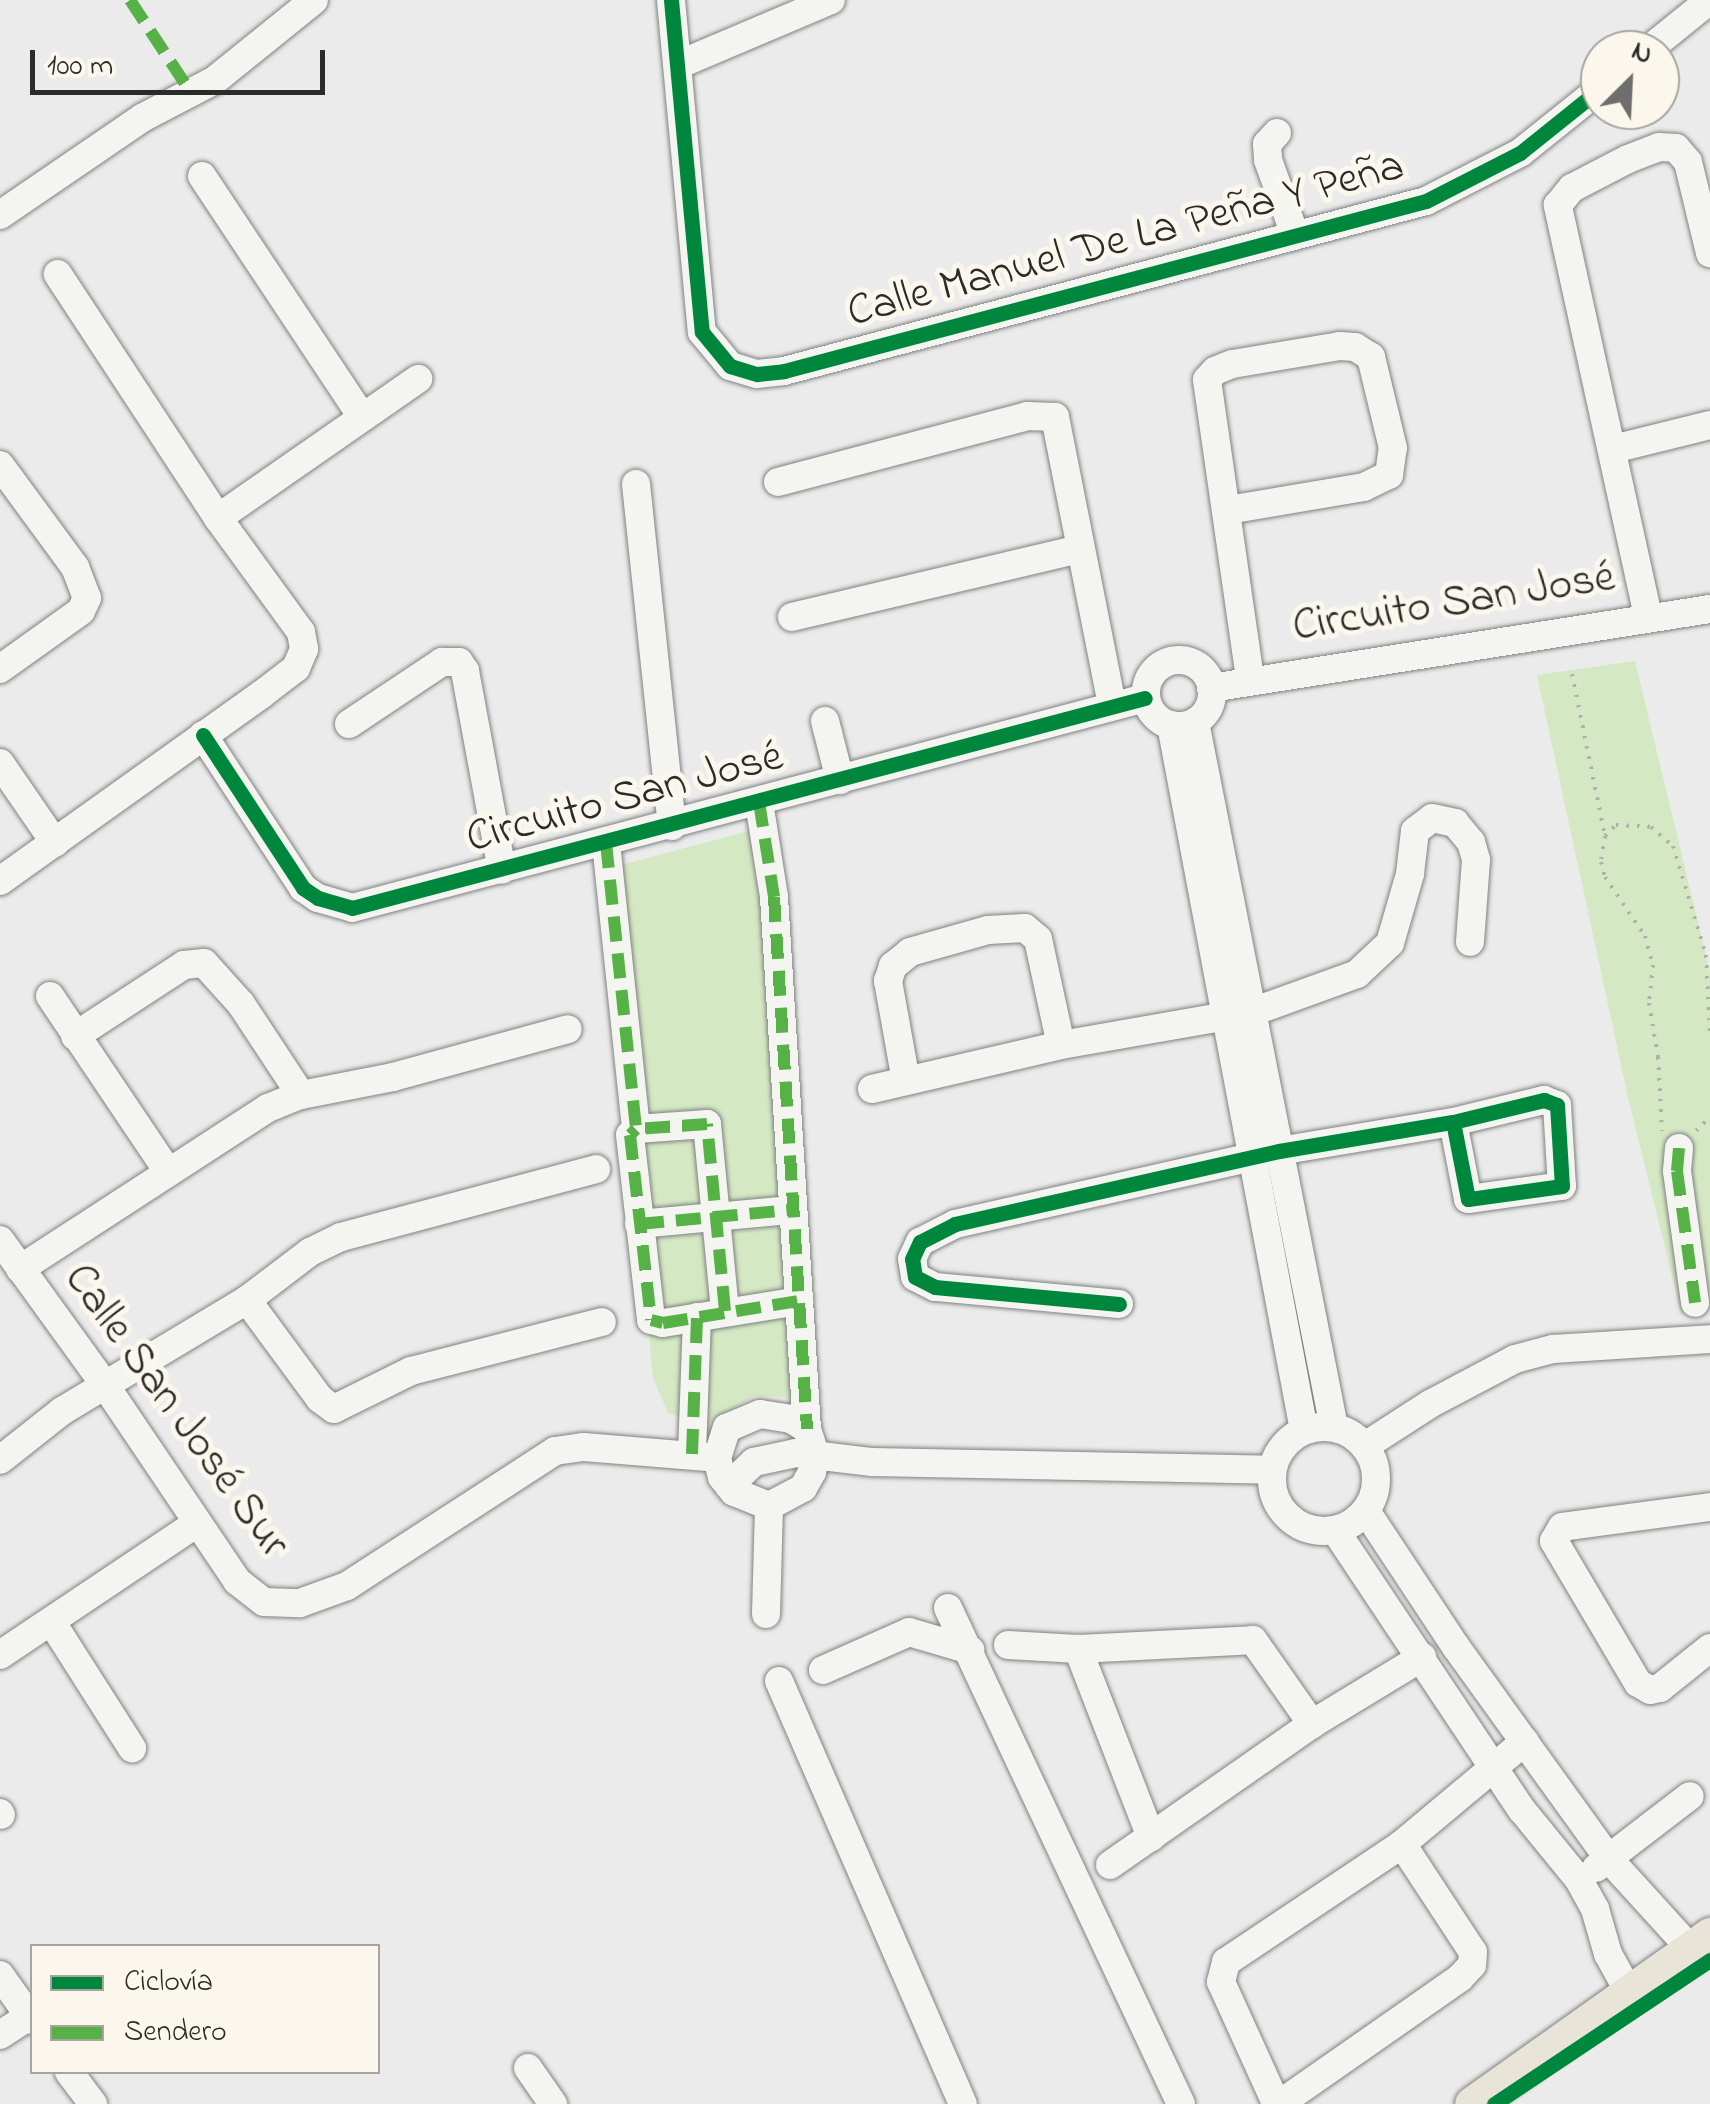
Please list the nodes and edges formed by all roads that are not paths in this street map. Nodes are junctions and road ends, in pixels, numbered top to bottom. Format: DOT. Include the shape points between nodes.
graph roads {
  1 [pos="314,0"];
  2 [pos="671,0"];
  3 [pos="831,0"];
  4 [pos="1710,0"];
  5 [pos="1673,30"];
  6 [pos="678,65"];
  7 [pos="1580,105"];
  8 [pos="1277,134"];
  9 [pos="202,176"];
  10 [pos="0,215"];
  11 [pos="1296,236"];
  12 [pos="1710,253"];
  13 [pos="58,274"];
  14 [pos="418,378"];
  15 [pos="362,418"];
  16 [pos="1710,425"];
  17 [pos="1613,448"];
  18 [pos="0,465"];
  19 [pos="778,482"];
  20 [pos="636,484"];
  21 [pos="1228,510"];
  22 [pos="218,518"];
  23 [pos="1079,549"];
  24 [pos="1710,608"];
  25 [pos="1648,616"];
  26 [pos="792,617"];
  27 [pos="0,669"];
  28 [pos="1250,679"];
  29 [pos="1212,688"];
  30 [pos="1144,698"];
  31 [pos="1112,706"];
  32 [pos="825,722"];
  33 [pos="349,724"];
  34 [pos="1183,724"];
  35 [pos="203,735"];
  36 [pos="0,763"];
  37 [pos="840,780"];
  38 [pos="759,802"];
  39 [pos="672,826"];
  40 [pos="55,843"];
  41 [pos="606,843"];
  42 [pos="502,870"];
  43 [pos="0,880"];
  44 [pos="1470,942"];
  45 [pos="50,996"];
  46 [pos="1242,1014"];
  47 [pos="568,1029"];
  48 [pos="75,1036"];
  49 [pos="1061,1045"];
  50 [pos="906,1081"];
  51 [pos="872,1089"];
  52 [pos="301,1094"];
  53 [pos="1453,1122"];
  54 [pos="636,1129"];
  55 [pos="1679,1148"];
  56 [pos="1266,1154"];
  57 [pos="167,1170"];
  58 [pos="596,1170"];
  59 [pos="790,1210"];
  60 [pos="716,1216"];
  61 [pos="639,1224"];
  62 [pos="0,1240"];
  63 [pos="20,1269"];
  64 [pos="248,1300"];
  65 [pos="799,1301"];
  66 [pos="1695,1303"];
  67 [pos="1119,1304"];
  68 [pos="726,1311"];
  69 [pos="697,1316"];
  70 [pos="602,1322"];
  71 [pos="1710,1338"];
  72 [pos="107,1388"];
  73 [pos="1334,1427"];
  74 [pos="1304,1430"];
  75 [pos="811,1441"];
  76 [pos="1365,1446"];
  77 [pos="705,1456"];
  78 [pos="0,1460"];
  79 [pos="1272,1470"];
  80 [pos="729,1486"];
  81 [pos="769,1506"];
  82 [pos="1710,1507"];
  83 [pos="1366,1511"];
  84 [pos="197,1523"];
  85 [pos="1335,1530"];
  86 [pos="948,1608"];
  87 [pos="766,1614"];
  88 [pos="51,1621"];
  89 [pos="1008,1645"];
  90 [pos="1710,1648"];
  91 [pos="1078,1649"];
  92 [pos="970,1650"];
  93 [pos="0,1655"];
  94 [pos="1422,1657"];
  95 [pos="823,1670"];
  96 [pos="778,1680"];
  97 [pos="1312,1724"];
  98 [pos="1524,1741"];
  99 [pos="132,1748"];
  100 [pos="1495,1764"];
  101 [pos="1690,1796"];
  102 [pos="1151,1837"];
  103 [pos="1402,1844"];
  104 [pos="1608,1858"];
  105 [pos="1110,1865"];
  106 [pos="1579,1880"];
  107 [pos="1700,1942"];
  108 [pos="0,1976"];
  109 [pos="1630,1992"];
  110 [pos="30,2017"];
  111 [pos="30,2019"];
  112 [pos="0,2036"];
  113 [pos="528,2068"];
  114 [pos="71,2074"];
  115 [pos="93,2104"];
  116 [pos="553,2104"];
  117 [pos="963,2104"];
  118 [pos="1181,2104"];
  119 [pos="1472,2104"];
  1 -- 10 [label="street" via="252,53"];
  2 -- 6 [label="street, Calle Manuel De La Peña Y Peña"];
  3 -- 6 [label="street"];
  4 -- 5 [label="street"];
  6 -- 11 [label="street, Calle Manuel De La Peña Y Peña" via="702,332 714,352 739,370 784,371"];
  7 -- 11 [label="street, Calle Manuel De La Peña Y Peña" via="1473,181 1426,201"];
  8 -- 11 [label="street" via="1267,144 1268,160"];
  9 -- 15 [label="street"];
  12 -- 17 [label="street" via="1688,162 1676,148 1643,152 1561,198 1560,231"];
  13 -- 22 [label="street"];
  14 -- 15 [label="street"];
  15 -- 22 [label="street"];
  16 -- 17 [label="street"];
  17 -- 25 [label="street"];
  18 -- 27 [label="street" via="75,567 86,598 81,611"];
  19 -- 23 [label="street" via="1010,420 1055,417"];
  20 -- 39 [label="street"];
  21 -- 21 [label="street" via="1364,487 1389,476 1393,448 1363,350 1348,346 1232,364 1211,375 1207,389"];
  21 -- 28 [label="street"];
  22 -- 35 [label="street" via="304,639 296,668"];
  23 -- 26 [label="street"];
  23 -- 31 [label="street"];
  24 -- 25 [label="street, Circuito San José"];
  25 -- 28 [label="street, Circuito San José"];
  28 -- 29 [label="street, Circuito San José"];
  29 -- 30 [label="street" via="1199,667 1175,660 1154,672"];
  29 -- 34 [label="street" via="1208,707"];
  30 -- 31 [label="street, Circuito San José"];
  30 -- 34 [label="street" via="1154,714"];
  31 -- 37 [label="street, Circuito San José"];
  32 -- 37 [label="street"];
  33 -- 42 [label="street" via="442,662 458,662 466,671"];
  34 -- 46 [label="street"];
  35 -- 40 [label="street"];
  35 -- 42 [label="street, Circuito San José" via="291,874 318,898 352,908"];
  36 -- 40 [label="street"];
  37 -- 38 [label="street, Circuito San José"];
  38 -- 39 [label="street, Circuito San José"];
  38 -- 59 [label="street" via="774,897"];
  39 -- 41 [label="street, Circuito San José"];
  40 -- 43 [label="street"];
  41 -- 42 [label="street, Circuito San José"];
  41 -- 54 [label="street"];
  44 -- 46 [label="street" via="1476,860 1471,842 1455,823 1432,818 1415,831 1400,920 1372,964 1330,987"];
  45 -- 48 [label="street"];
  46 -- 49 [label="street"];
  46 -- 56 [label="street"];
  47 -- 52 [label="street"];
  48 -- 52 [label="street" via="194,961 217,973"];
  48 -- 57 [label="street"];
  49 -- 50 [label="street"];
  49 -- 50 [label="street" via="1038,940 1025,928 988,930 910,952 893,966 888,981"];
  50 -- 51 [label="street"];
  52 -- 57 [label="street"];
  53 -- 53 [label="street" via="1468,1199 1562,1186 1555,1102"];
  53 -- 56 [label="street"];
  54 -- 60 [label="street" via="707,1124"];
  54 -- 61 [label="street" via="630,1135"];
  55 -- 66 [label="street"];
  56 -- 67 [label="street" via="955,1224 920,1242 912,1258 916,1278 935,1287"];
  56 -- 73 [label="street"];
  56 -- 74 [label="street"];
  57 -- 63 [label="street"];
  58 -- 64 [label="street" via="341,1238 310,1252"];
  59 -- 60 [label="street"];
  59 -- 65 [label="street"];
  60 -- 61 [label="street"];
  60 -- 68 [label="street"];
  61 -- 69 [label="street" via="651,1320"];
  62 -- 63 [label="street, Calle San José Sur"];
  63 -- 72 [label="street, Calle San José Sur"];
  64 -- 70 [label="street" via="334,1409 410,1371"];
  64 -- 72 [label="street"];
  65 -- 68 [label="street"];
  65 -- 75 [label="street"];
  68 -- 69 [label="street"];
  69 -- 77 [label="street"];
  71 -- 76 [label="street" via="1553,1349 1515,1359"];
  72 -- 78 [label="street" via="50,1419"];
  72 -- 84 [label="street, Calle San José Sur"];
  73 -- 74 [label="street"];
  73 -- 76 [label="street"];
  74 -- 79 [label="street" via="1286,1442"];
  75 -- 77 [label="street" via="777,1415 749,1418 726,1428"];
  75 -- 79 [label="street" via="910,1463"];
  75 -- 80 [label="street" via="754,1462"];
  75 -- 81 [label="street" via="812,1472 803,1488"];
  76 -- 83 [label="street" via="1377,1478"];
  77 -- 80 [label="street"];
  77 -- 84 [label="street, Calle San José Sur" via="556,1451 347,1586 300,1603 264,1602 249,1594"];
  79 -- 85 [label="street" via="1288,1517"];
  80 -- 81 [label="street"];
  81 -- 87 [label="street"];
  82 -- 90 [label="street" via="1562,1527 1554,1541 1638,1684 1660,1688"];
  83 -- 85 [label="street"];
  83 -- 98 [label="street"];
  84 -- 88 [label="street"];
  85 -- 94 [label="street"];
  86 -- 92 [label="street"];
  88 -- 93 [label="street"];
  88 -- 99 [label="street"];
  89 -- 91 [label="street"];
  91 -- 97 [label="street" via="1253,1640"];
  91 -- 102 [label="street"];
  92 -- 95 [label="street" via="909,1632"];
  92 -- 118 [label="street"];
  94 -- 97 [label="street"];
  94 -- 100 [label="street"];
  96 -- 117 [label="street"];
  97 -- 102 [label="street"];
  98 -- 100 [label="street"];
  98 -- 104 [label="street"];
  100 -- 103 [label="street"];
  100 -- 106 [label="street" via="1522,1810"];
  101 -- 104 [label="street"];
  102 -- 105 [label="street"];
  103 -- 103 [label="street" via="1473,1952 1472,1965 1275,2101 1221,1969"];
  104 -- 106 [label="street"];
  104 -- 107 [label="street"];
  106 -- 109 [label="street"];
  107 -- 109 [label="main road"];
  108 -- 110 [label="street"];
  109 -- 119 [label="main road"];
  111 -- 112 [label="street"];
  113 -- 116 [label="street"];
  114 -- 115 [label="street"];
}
